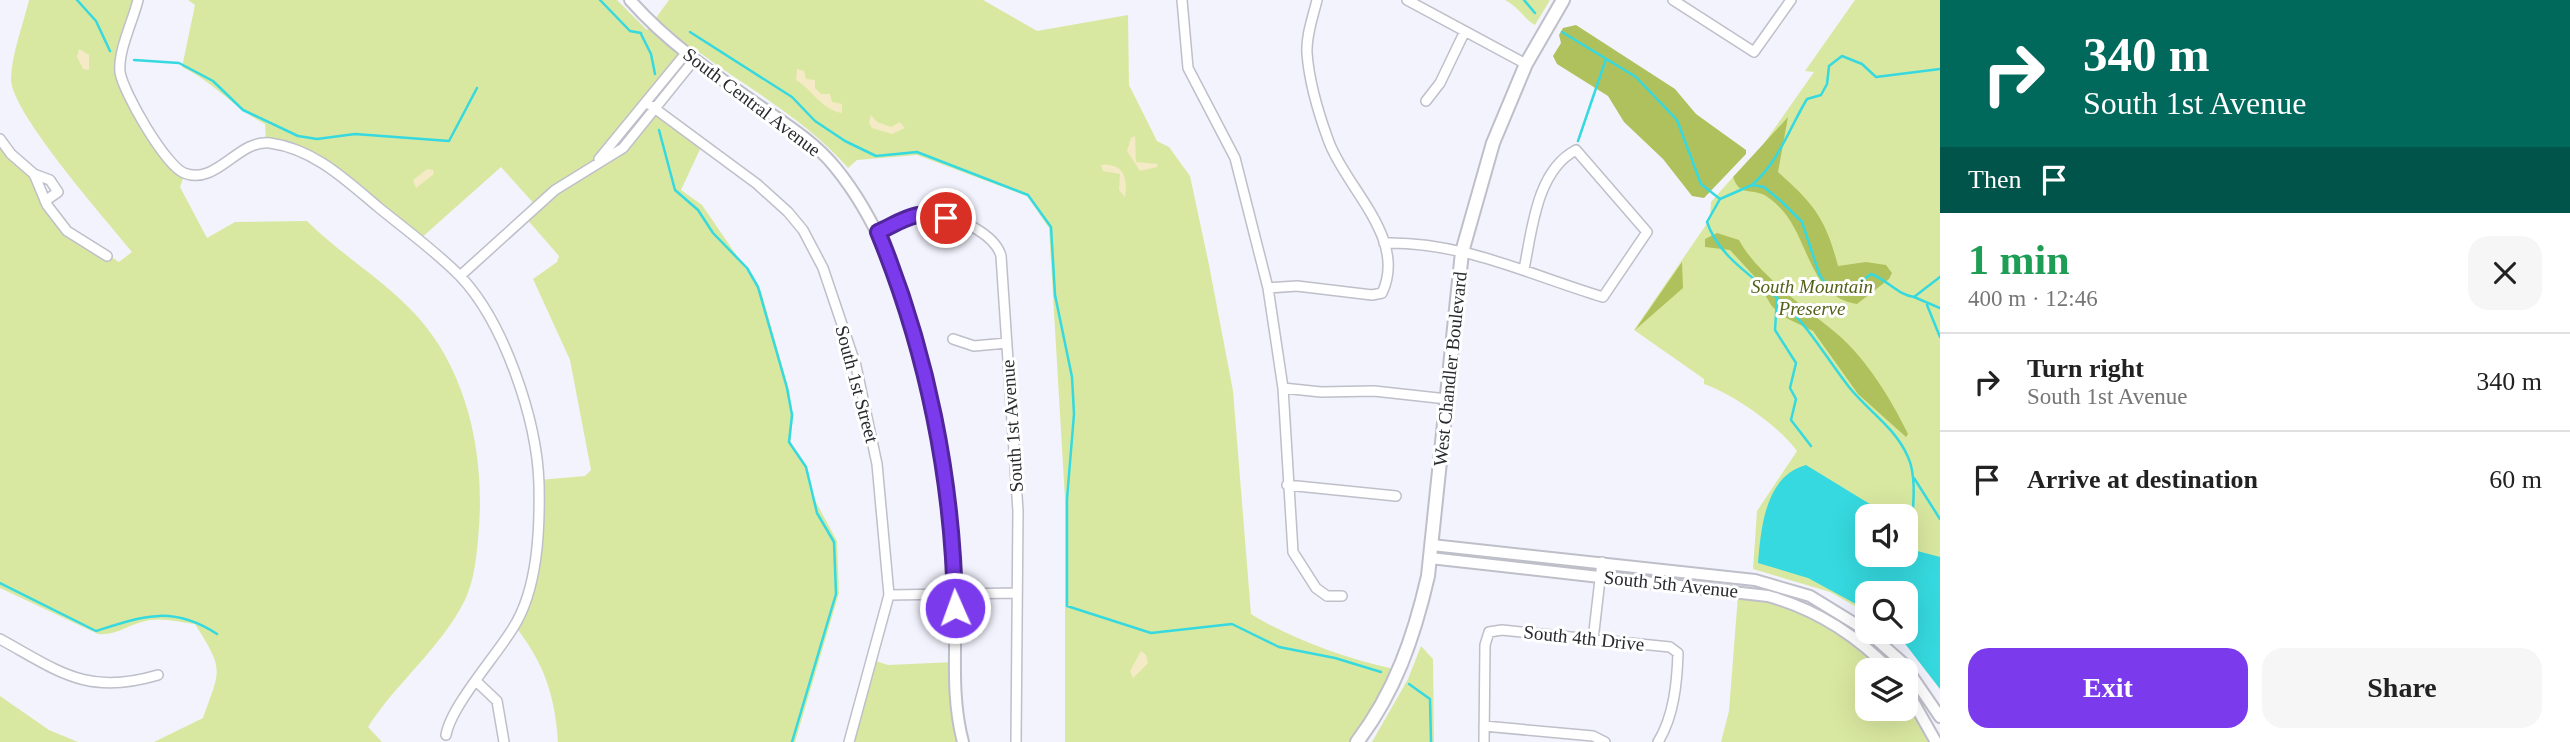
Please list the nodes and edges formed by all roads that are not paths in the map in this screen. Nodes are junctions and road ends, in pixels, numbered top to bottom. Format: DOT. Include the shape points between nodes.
graph roads {
  1 [pos="138,0"];
  2 [pos="631,0"];
  3 [pos="1182,0"];
  4 [pos="1317,0"];
  5 [pos="1407,0"];
  6 [pos="1563,0"];
  7 [pos="1673,0"];
  8 [pos="1791,0"];
  9 [pos="1465,31"];
  10 [pos="690,57"];
  11 [pos="1526,64"];
  12 [pos="1426,101"];
  13 [pos="646,102"];
  14 [pos="655,109"];
  15 [pos="0,139"];
  16 [pos="593,165"];
  17 [pos="34,174"];
  18 [pos="45,201"];
  19 [pos="878,232"];
  20 [pos="1384,243"];
  21 [pos="1462,252"];
  22 [pos="107,256"];
  23 [pos="1524,269"];
  24 [pos="460,276"];
  25 [pos="1268,289"];
  26 [pos="953,339"];
  27 [pos="1007,343"];
  28 [pos="1283,388"];
  29 [pos="1447,399"];
  30 [pos="1287,485"];
  31 [pos="1396,496"];
  32 [pos="1431,551"];
  33 [pos="1602,562"];
  34 [pos="1600,576"];
  35 [pos="1017,593"];
  36 [pos="955,594"];
  37 [pos="890,595"];
  38 [pos="1342,596"];
  39 [pos="1855,623"];
  40 [pos="0,639"];
  41 [pos="1593,640"];
  42 [pos="1881,644"];
  43 [pos="1876,658"];
  44 [pos="158,676"];
  45 [pos="477,682"];
  46 [pos="1918,710"];
  47 [pos="1940,717"];
  48 [pos="1484,726"];
  49 [pos="446,735"];
  50 [pos="504,742"];
  51 [pos="849,742"];
  52 [pos="963,742"];
  53 [pos="1016,742"];
  54 [pos="1357,742"];
  55 [pos="1484,742"];
  56 [pos="1605,742"];
  57 [pos="1658,742"];
  58 [pos="1936,742"];
  1 -- 24 [label="street" via="120,70 124,86 174,168 194,176 204,174 250,147 266,143 308,156 342,176"];
  2 -- 10 [label="street, South Central Avenue"];
  3 -- 25 [label="street" via="1188,68 1235,159"];
  4 -- 20 [label="street" via="1307,52 1325,130"];
  5 -- 9 [label="street"];
  6 -- 11 [label="main road, West Chandler Boulevard"];
  7 -- 8 [label="street" via="1754,52"];
  9 -- 11 [label="street"];
  9 -- 12 [label="street"];
  10 -- 13 [label="street"];
  10 -- 14 [label="street"];
  10 -- 19 [label="street, South Central Avenue" via="818,149 850,185"];
  11 -- 21 [label="main road, West Chandler Boulevard" via="1493,143"];
  13 -- 14 [label="street, South 1st Street"];
  13 -- 16 [label="street"];
  14 -- 16 [label="street" via="623,148"];
  14 -- 37 [label="street, South 1st Street" via="773,196 815,251 867,410 885,524"];
  15 -- 17 [label="street"];
  16 -- 24 [label="street" via="555,190"];
  17 -- 18 [label="street"];
  17 -- 18 [label="street" via="50,180 58,192"];
  18 -- 22 [label="street" via="66,231"];
  19 -- 27 [label="street, South 1st Avenue" via="928,212 990,237 1001,256"];
  19 -- 36 [label="street, South Central Avenue" via="932,400 946,481"];
  20 -- 21 [label="street" via="1418,243"];
  20 -- 25 [label="street" via="1388,281 1382,293 1297,286"];
  21 -- 23 [label="street"];
  21 -- 29 [label="main road, West Chandler Boulevard"];
  23 -- 23 [label="street" via="1545,186 1567,155 1576,150 1647,232 1603,297"];
  24 -- 45 [label="street" via="478,298 509,354 539,480 530,589 515,626"];
  25 -- 28 [label="street"];
  26 -- 27 [label="street" via="974,346"];
  27 -- 35 [label="street, South 1st Avenue" via="1018,511"];
  28 -- 29 [label="street"];
  28 -- 30 [label="street"];
  29 -- 32 [label="main road, West Chandler Boulevard"];
  30 -- 31 [label="street"];
  30 -- 38 [label="street" via="1290,541 1298,564 1315,588 1327,596"];
  32 -- 33 [label="street, South 5th Avenue"];
  32 -- 34 [label="street, South 5th Avenue"];
  32 -- 54 [label="main road, West Chandler Boulevard" via="1420,613 1397,676"];
  33 -- 34 [label="street"];
  33 -- 39 [label="street, South 5th Avenue" via="1778,584 1826,604"];
  34 -- 41 [label="street"];
  34 -- 43 [label="street, South 5th Avenue" via="1747,592 1789,603 1840,628"];
  35 -- 36 [label="street"];
  35 -- 53 [label="street, South 1st Avenue"];
  36 -- 37 [label="street"];
  36 -- 52 [label="street, South Central Avenue" via="955,686"];
  37 -- 51 [label="street, South 1st Street"];
  40 -- 44 [label="street" via="90,683 125,684"];
  41 -- 48 [label="street, South 4th Drive" via="1489,632"];
  41 -- 57 [label="street, South 4th Drive" via="1670,647 1678,653 1670,719"];
  42 -- 47 [label="street, South 5th Avenue" via="1913,675"];
  45 -- 49 [label="street" via="453,715"];
  45 -- 50 [label="street" via="497,701"];
  46 -- 58 [label="street"];
  48 -- 55 [label="street"];
  48 -- 56 [label="street" via="1593,736"];
}
